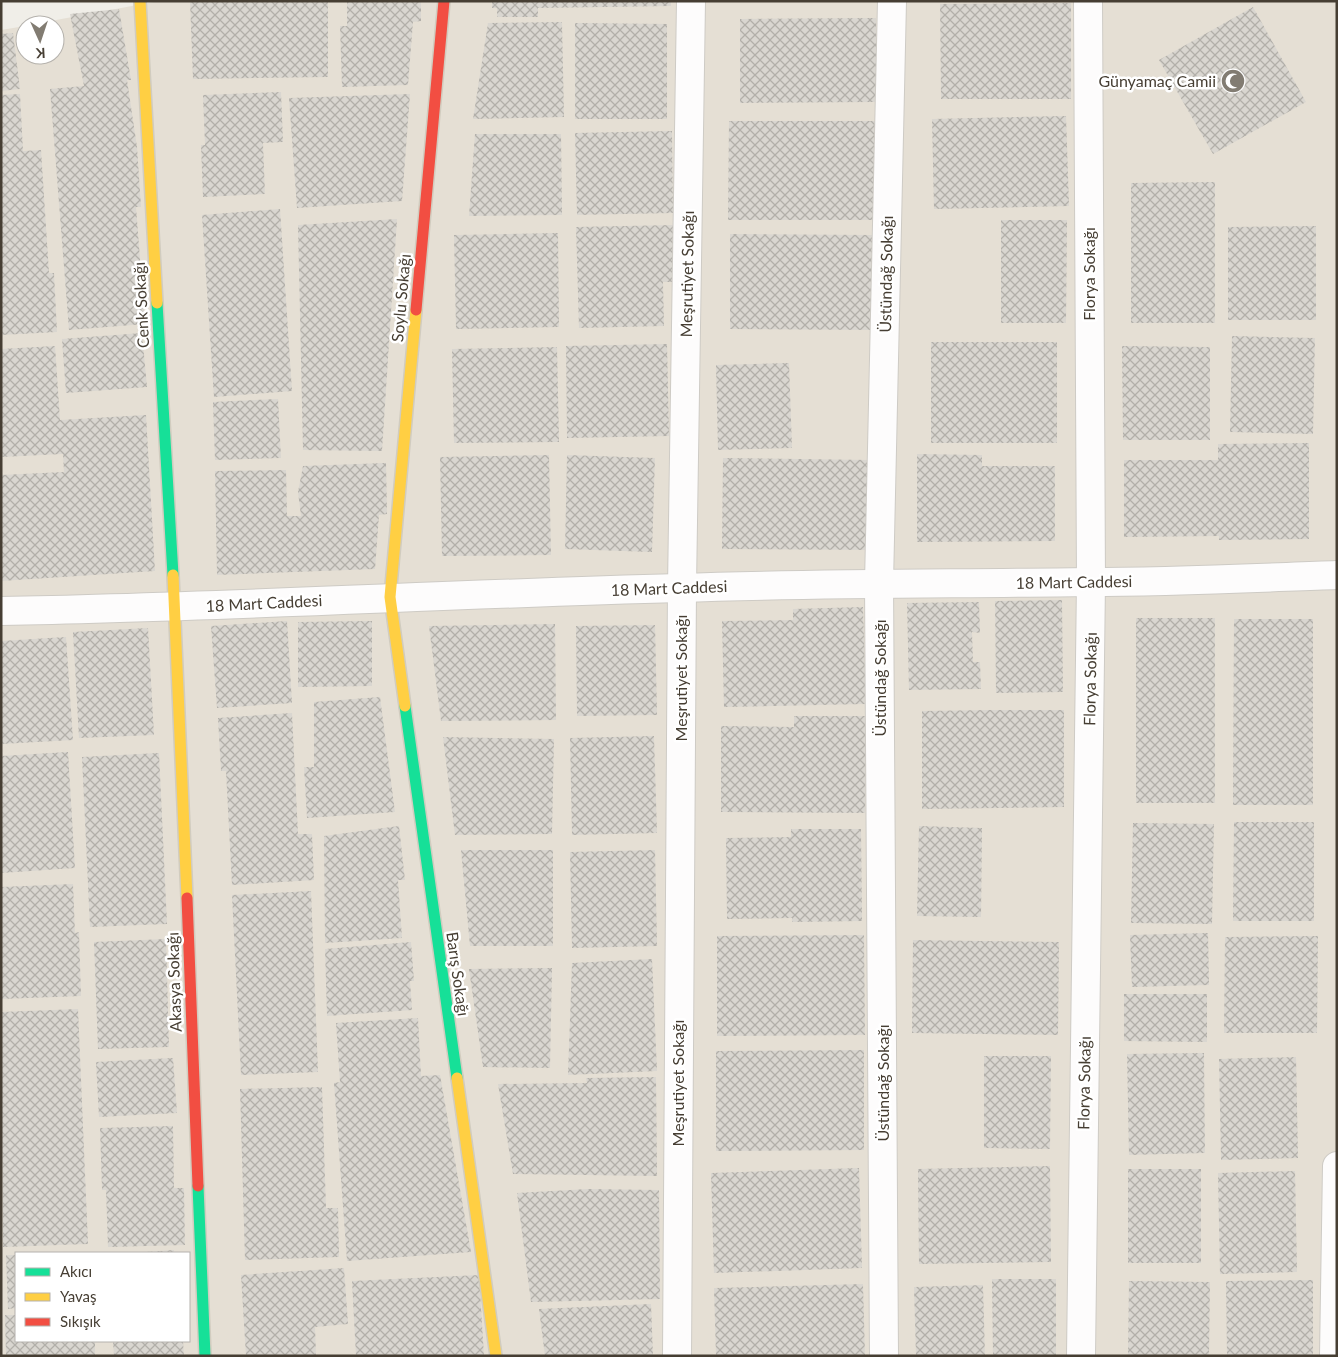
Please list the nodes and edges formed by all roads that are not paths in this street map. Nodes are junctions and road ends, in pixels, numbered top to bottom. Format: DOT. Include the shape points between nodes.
graph roads {
  1 [pos="140,1"];
  2 [pos="444,1"];
  3 [pos="691,1"];
  4 [pos="892,1"];
  5 [pos="1088,1"];
  6 [pos="1337,575"];
  7 [pos="1091,582"];
  8 [pos="879,583"];
  9 [pos="682,588"];
  10 [pos="390,597"];
  11 [pos="174,608"];
  12 [pos="1,611"];
  13 [pos="1337,1166"];
  14 [pos="205,1356"];
  15 [pos="496,1356"];
  16 [pos="676,1356"];
  17 [pos="884,1356"];
  18 [pos="1081,1356"];
  19 [pos="1334,1356"];
  1 -- 11 [label="street, Cenk Sokağı"];
  2 -- 10 [label="street, Soylu Sokağı"];
  3 -- 9 [label="street, Meşrutiyet Sokağı"];
  4 -- 8 [label="street, Üstündağ Sokağı"];
  5 -- 7 [label="street, Florya Sokağı"];
  6 -- 7 [label="street, 18 Mart Caddesi"];
  7 -- 8 [label="street, 18 Mart Caddesi"];
  7 -- 18 [label="street, Florya Sokağı"];
  8 -- 9 [label="street, 18 Mart Caddesi"];
  8 -- 17 [label="street, Üstündağ Sokağı"];
  9 -- 10 [label="street, 18 Mart Caddesi"];
  9 -- 16 [label="street, Meşrutiyet Sokağı"];
  10 -- 11 [label="street, 18 Mart Caddesi"];
  10 -- 15 [label="street, Barış Sokağı"];
  11 -- 12 [label="street, 18 Mart Caddesi"];
  11 -- 14 [label="street, Akasya Sokağı"];
  13 -- 19 [label="street"];
}
